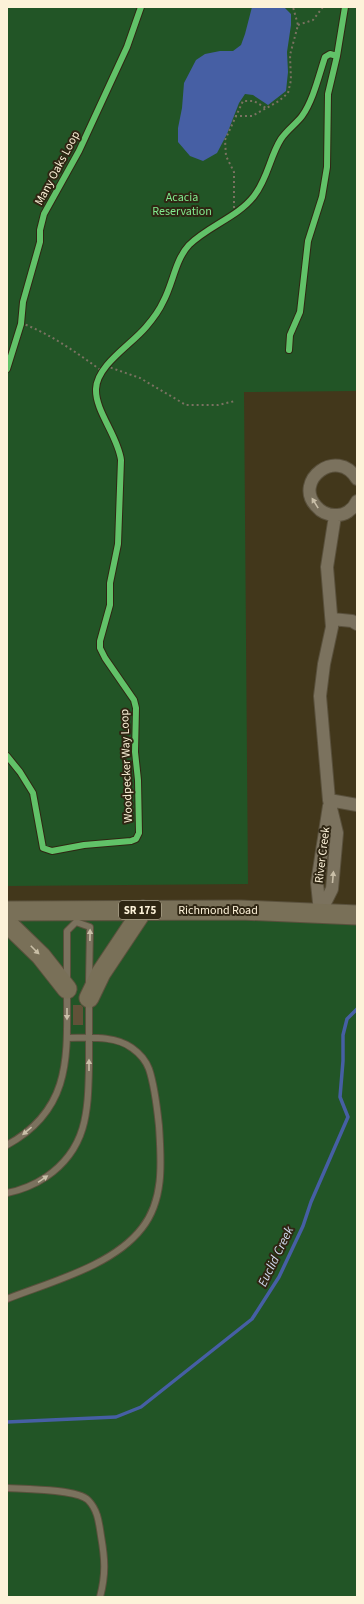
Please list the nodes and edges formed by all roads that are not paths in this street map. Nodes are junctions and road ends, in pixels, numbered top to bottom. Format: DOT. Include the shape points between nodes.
graph roads {
  1 [pos="357,479"];
  2 [pos="357,501"];
  3 [pos="335,516"];
  4 [pos="332,619"];
  5 [pos="357,624"];
  6 [pos="329,800"];
  7 [pos="357,805"];
  8 [pos="143,910"];
  9 [pos="7,911"];
  10 [pos="320,913"];
  11 [pos="357,915"];
  12 [pos="7,923"];
  13 [pos="67,989"];
  14 [pos="89,998"];
  15 [pos="67,1038"];
  16 [pos="89,1038"];
  17 [pos="7,1145"];
  18 [pos="7,1193"];
  19 [pos="7,1299"];
  20 [pos="7,1488"];
  21 [pos="100,1597"];
  3 -- 1 [label="street, one-way" via="323,512 314,504 310,488 312,480 320,470 332,466 348,469"];
  2 -- 3 [label="street" via="350,510"];
  3 -- 4 [label="street, River Creek" via="327,568"];
  4 -- 5 [label="street"];
  4 -- 6 [label="street, River Creek" via="320,696"];
  6 -- 7 [label="street"];
  6 -- 10 [label="street, River Creek" via="337,833 332,889"];
  8 -- 9 [label="main road, Richmond Road / SR 175"];
  8 -- 10 [label="main road, Richmond Road / SR 175"];
  8 -- 14 [label="main road" via="101,973"];
  10 -- 11 [label="main road, Richmond Road / SR 175"];
  12 -- 13 [label="main road, one-way" via="41,956"];
  14 -- 13 [label="lane, one-way" via="90,927 76,922 67,931"];
  13 -- 15 [label="lane, one-way"];
  14 -- 16 [label="lane"];
  15 -- 16 [label="lane"];
  15 -- 17 [label="lane, one-way" via="65,1069 54,1099 32,1127"];
  18 -- 16 [label="lane, one-way" via="24,1189 57,1169 78,1143 88,1105"];
  16 -- 19 [label="lane" via="120,1041 143,1058 149,1068 158,1110 161,1160 152,1212 142,1228 127,1243 104,1259"];
  20 -- 21 [label="lane" via="68,1492 87,1498 99,1519 106,1566"];
}
